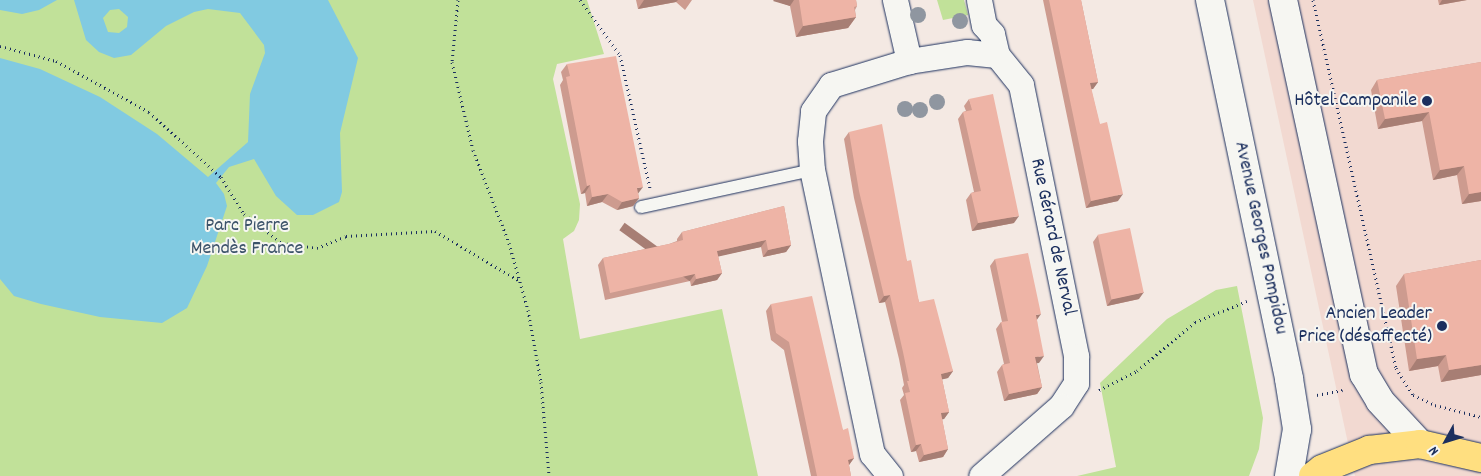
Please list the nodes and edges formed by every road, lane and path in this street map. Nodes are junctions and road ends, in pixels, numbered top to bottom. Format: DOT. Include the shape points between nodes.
graph roads {
  1 [pos="458,0"];
  2 [pos="580,0"];
  3 [pos="895,0"];
  4 [pos="980,0"];
  5 [pos="1210,0"];
  6 [pos="1283,0"];
  7 [pos="1312,0"];
  8 [pos="0,46"];
  9 [pos="997,56"];
  10 [pos="908,61"];
  11 [pos="812,170"];
  12 [pos="648,205"];
  13 [pos="520,281"];
  14 [pos="1247,301"];
  15 [pos="1402,378"];
  16 [pos="1370,385"];
  17 [pos="1292,400"];
  18 [pos="1061,406"];
  19 [pos="1481,417"];
  20 [pos="1420,444"];
  21 [pos="1481,458"];
  22 [pos="549,476"];
  23 [pos="890,476"];
  24 [pos="981,476"];
  25 [pos="1289,476"];
  26 [pos="1313,476"];
  1 -- 13 [label="path" via="452,62 473,150"];
  2 -- 12 [label="path" via="620,55"];
  3 -- 10 [label="street"];
  4 -- 9 [label="street" via="984,25 992,34"];
  5 -- 17 [label="main road, Avenue Georges Pompidou"];
  6 -- 16 [label="main road" via="1364,374"];
  7 -- 15 [label="path" via="1396,368"];
  8 -- 13 [label="path" via="56,61 149,112 221,177 244,214 282,243 316,248 346,236 436,231"];
  9 -- 10 [label="street" via="967,52"];
  9 -- 18 [label="street, Rue Gérard de Nerval" via="1021,84 1076,356 1076,383"];
  10 -- 11 [label="street" via="831,85 813,111"];
  11 -- 12 [label="lane"];
  11 -- 23 [label="street" via="872,454"];
  13 -- 22 [label="path" via="541,382"];
  14 -- 18 [label="path" via="1195,322 1137,372"];
  15 -- 16 [label="path"];
  15 -- 19 [label="path" via="1413,395 1435,405"];
  16 -- 17 [label="path"];
  16 -- 20 [label="main road" via="1380,401"];
  17 -- 25 [label="main road, Avenue Georges Pompidou" via="1297,429"];
  18 -- 24 [label="street, Rue Gérard de Nerval"];
  20 -- 21 [label="main road"];
  20 -- 26 [label="main road" via="1369,450 1322,469"];
}
